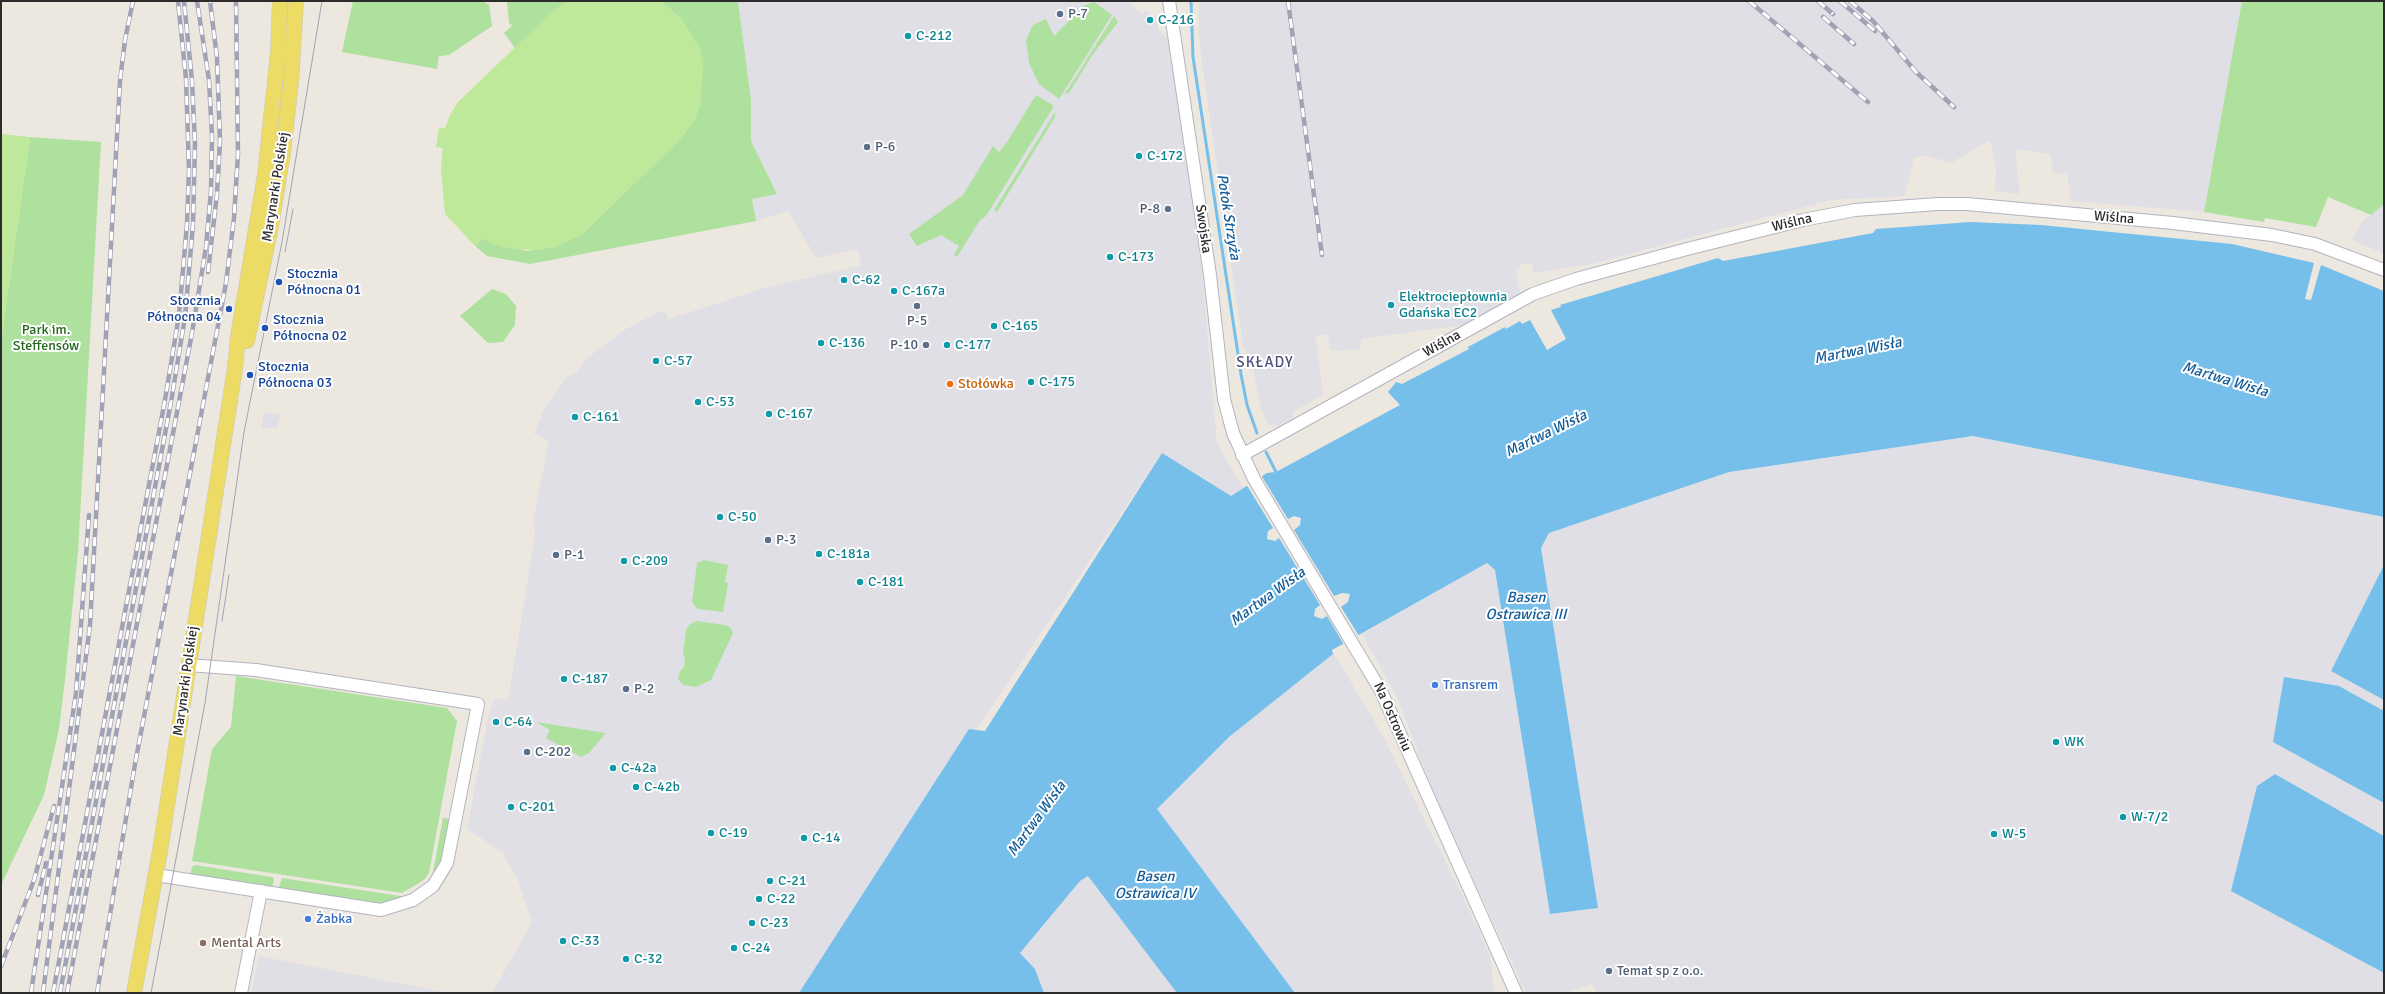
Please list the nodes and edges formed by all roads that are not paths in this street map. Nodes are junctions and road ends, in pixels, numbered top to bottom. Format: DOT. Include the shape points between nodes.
graph roads {
  1 [pos="280,1"];
  2 [pos="296,1"];
  3 [pos="1169,1"];
  4 [pos="269,195"];
  5 [pos="2384,270"];
  6 [pos="1242,455"];
  7 [pos="188,666"];
  8 [pos="156,875"];
  9 [pos="261,891"];
  10 [pos="134,993"];
  11 [pos="240,993"];
  12 [pos="1516,993"];
  1 -- 4 [label="main road, Marynarki Polskiej"];
  2 -- 4 [label="main road, Marynarki Polskiej" via="291,82"];
  3 -- 6 [label="street, Swojska" via="1210,275 1224,399"];
  4 -- 7 [label="main road, Marynarki Polskiej" via="247,341 235,368"];
  5 -- 6 [label="street, Wiślna" via="2315,244 2272,235 2174,223 1966,204 1855,210 1803,220 1687,249 1576,279 1533,294"];
  6 -- 12 [label="street, Na Ostrowiu" via="1381,691"];
  7 -- 8 [label="main road, Marynarki Polskiej"];
  7 -- 9 [label="street" via="256,670 478,704 450,853 443,872 427,892 406,904 381,910"];
  8 -- 9 [label="street"];
  8 -- 10 [label="main road, Marynarki Polskiej"];
  9 -- 11 [label="street"];
}
